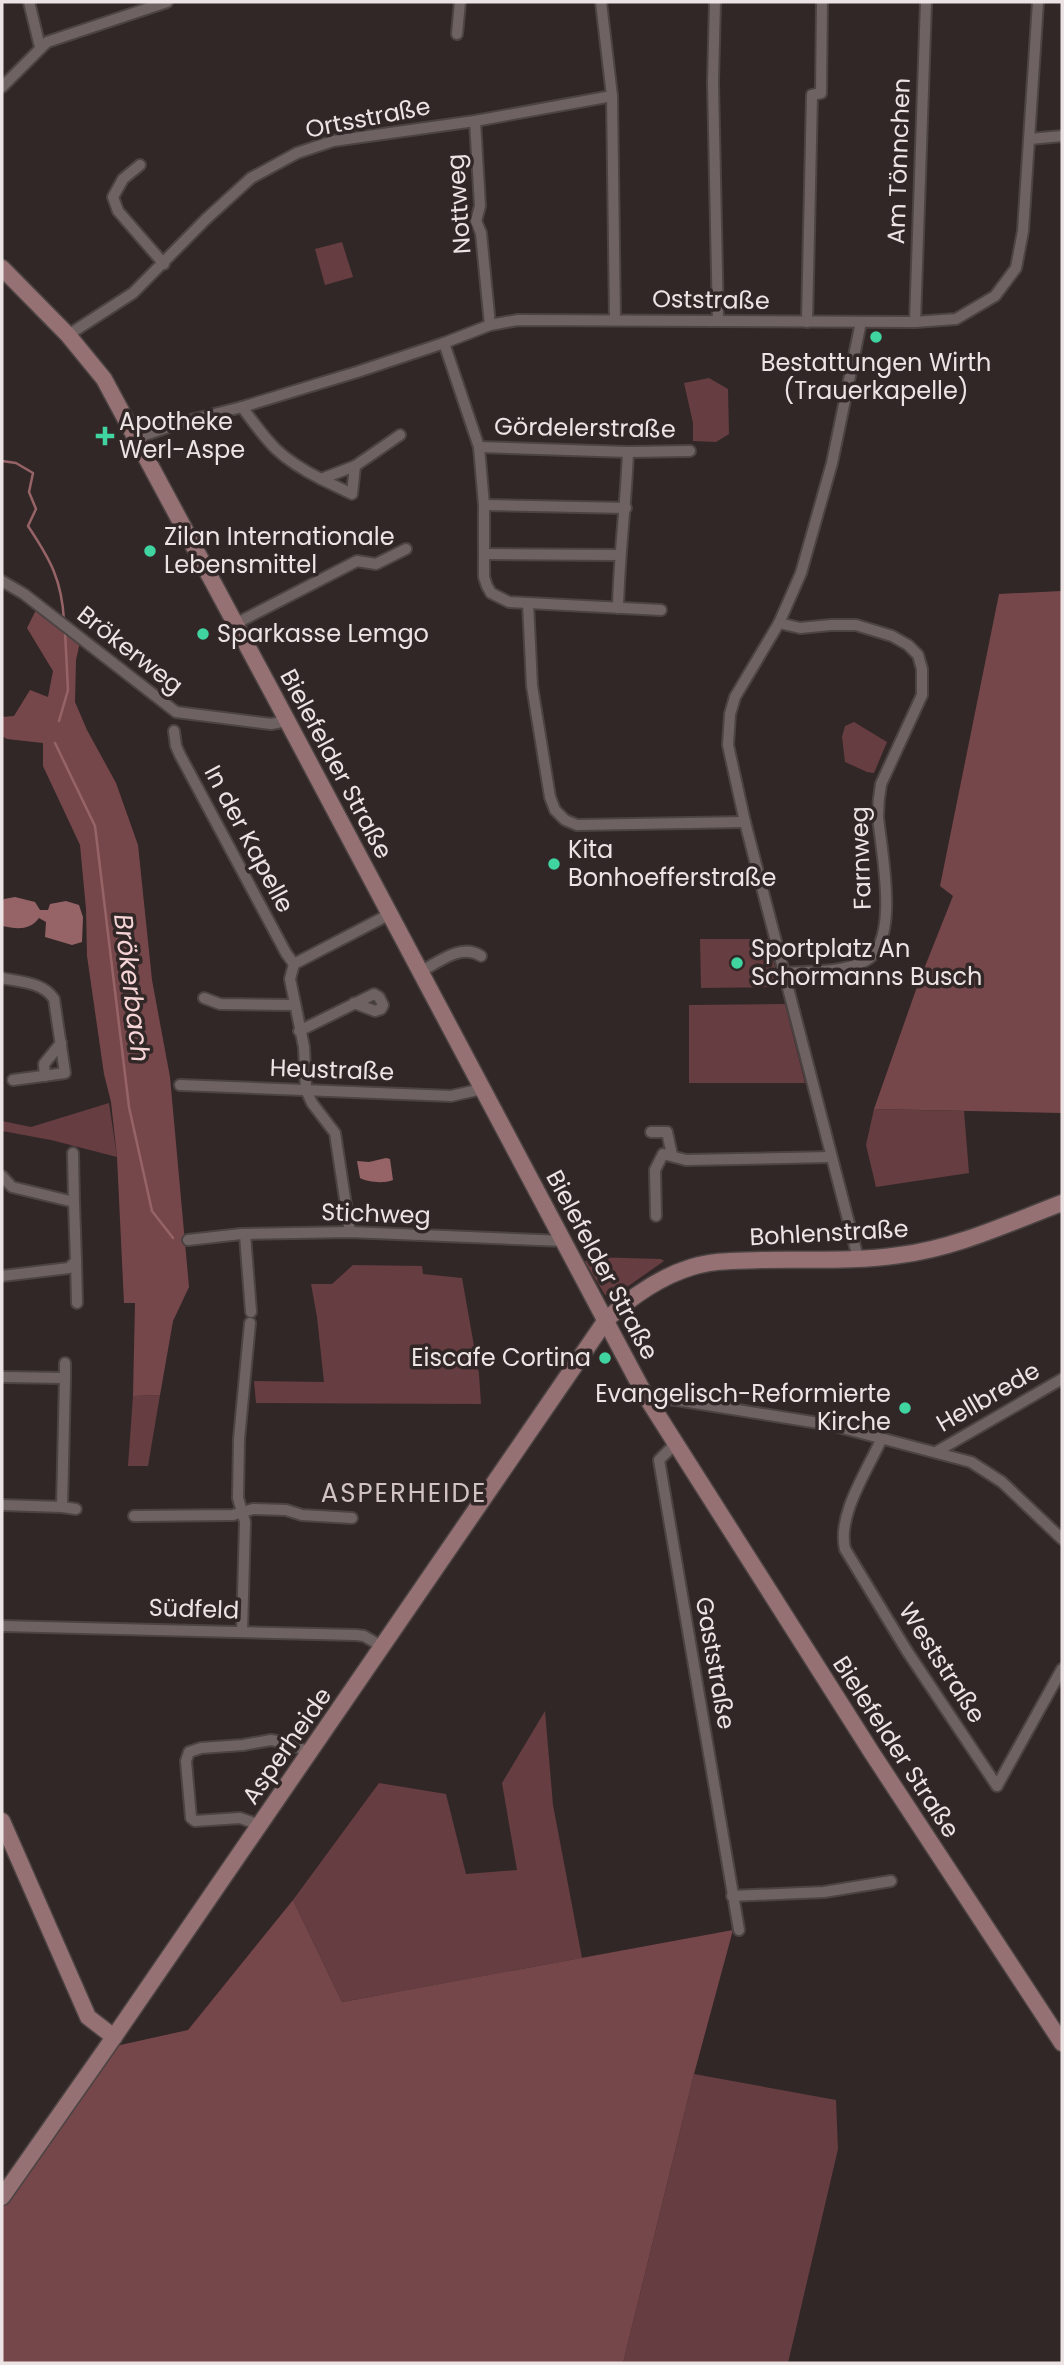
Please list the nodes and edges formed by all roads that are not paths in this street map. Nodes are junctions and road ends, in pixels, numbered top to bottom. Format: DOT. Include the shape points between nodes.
graph roads {
  1 [pos="29,2"];
  2 [pos="167,2"];
  3 [pos="460,2"];
  4 [pos="601,2"];
  5 [pos="715,2"];
  6 [pos="822,2"];
  7 [pos="926,2"];
  8 [pos="1038,2"];
  9 [pos="457,34"];
  10 [pos="40,47"];
  11 [pos="2,86"];
  12 [pos="612,96"];
  13 [pos="475,121"];
  14 [pos="1062,136"];
  15 [pos="1030,139"];
  16 [pos="140,165"];
  17 [pos="164,264"];
  18 [pos="2,268"];
  19 [pos="615,320"];
  20 [pos="718,321"];
  21 [pos="807,322"];
  22 [pos="862,322"];
  23 [pos="915,322"];
  24 [pos="489,325"];
  25 [pos="68,335"];
  26 [pos="444,343"];
  27 [pos="242,407"];
  28 [pos="400,435"];
  29 [pos="136,438"];
  30 [pos="479,447"];
  31 [pos="690,451"];
  32 [pos="628,452"];
  33 [pos="355,466"];
  34 [pos="321,479"];
  35 [pos="484,505"];
  36 [pos="626,508"];
  37 [pos="406,549"];
  38 [pos="485,554"];
  39 [pos="619,555"];
  40 [pos="2,581"];
  41 [pos="528,603"];
  42 [pos="618,608"];
  43 [pos="661,610"];
  44 [pos="779,623"];
  45 [pos="235,624"];
  46 [pos="287,721"];
  47 [pos="174,731"];
  48 [pos="745,822"];
  49 [pos="390,914"];
  50 [pos="481,956"];
  51 [pos="294,964"];
  52 [pos="420,972"];
  53 [pos="785,973"];
  54 [pos="2,978"];
  55 [pos="204,999"];
  56 [pos="354,1003"];
  57 [pos="295,1004"];
  58 [pos="299,1031"];
  59 [pos="61,1042"];
  60 [pos="45,1076"];
  61 [pos="13,1080"];
  62 [pos="180,1085"];
  63 [pos="482,1088"];
  64 [pos="306,1090"];
  65 [pos="651,1132"];
  66 [pos="73,1153"];
  67 [pos="668,1154"];
  68 [pos="831,1157"];
  69 [pos="2,1176"];
  70 [pos="74,1202"];
  71 [pos="1062,1203"];
  72 [pos="656,1216"];
  73 [pos="350,1232"];
  74 [pos="245,1235"];
  75 [pos="187,1240"];
  76 [pos="563,1241"];
  77 [pos="859,1258"];
  78 [pos="76,1261"];
  79 [pos="2,1276"];
  80 [pos="77,1303"];
  81 [pos="606,1320"];
  82 [pos="65,1363"];
  83 [pos="2,1377"];
  84 [pos="65,1378"];
  85 [pos="1062,1379"];
  86 [pos="645,1395"];
  87 [pos="881,1440"];
  88 [pos="676,1444"];
  89 [pos="936,1452"];
  90 [pos="2,1505"];
  91 [pos="62,1507"];
  92 [pos="76,1509"];
  93 [pos="243,1511"];
  94 [pos="134,1516"];
  95 [pos="352,1518"];
  96 [pos="1062,1539"];
  97 [pos="2,1626"];
  98 [pos="242,1631"];
  99 [pos="383,1647"];
  100 [pos="1062,1669"];
  101 [pos="309,1753"];
  102 [pos="2,1822"];
  103 [pos="260,1825"];
  104 [pos="891,1881"];
  105 [pos="732,1896"];
  106 [pos="739,1930"];
  107 [pos="114,2036"];
  108 [pos="1062,2043"];
  109 [pos="2,2197"];
  1 -- 10 [label="street"];
  2 -- 10 [label="street"];
  3 -- 9 [label="street"];
  4 -- 12 [label="street"];
  5 -- 20 [label="street"];
  6 -- 21 [label="street" via="821,93 812,96"];
  7 -- 23 [label="street, Am Tönnchen"];
  8 -- 15 [label="street, Oststraße"];
  10 -- 11 [label="street"];
  12 -- 13 [label="street, Ortsstraße"];
  12 -- 19 [label="street"];
  13 -- 17 [label="street, Ortsstraße" via="333,141 297,153 251,178"];
  13 -- 24 [label="street, Nottweg" via="481,206 476,220"];
  14 -- 15 [label="street"];
  15 -- 23 [label="street, Oststraße" via="1016,268 995,296 956,319"];
  16 -- 17 [label="street" via="123,178 113,197 118,211"];
  17 -- 25 [label="street, Ortsstraße" via="133,293"];
  18 -- 25 [label="main road, Bielefelder Straße"];
  19 -- 20 [label="street, Oststraße"];
  19 -- 24 [label="street, Oststraße" via="518,320"];
  20 -- 21 [label="street, Oststraße"];
  21 -- 22 [label="street, Oststraße"];
  22 -- 23 [label="street, Oststraße"];
  22 -- 44 [label="street" via="818,513 801,573"];
  24 -- 26 [label="street, Oststraße"];
  25 -- 29 [label="main road, Bielefelder Straße" via="104,379"];
  26 -- 27 [label="street, Oststraße"];
  26 -- 30 [label="street"];
  27 -- 29 [label="street, Oststraße"];
  27 -- 34 [label="street" via="270,445 293,465"];
  28 -- 33 [label="street"];
  29 -- 45 [label="main road, Bielefelder Straße"];
  30 -- 32 [label="street, Gördelerstraße"];
  30 -- 35 [label="street"];
  31 -- 32 [label="street, Gördelerstraße"];
  32 -- 36 [label="street"];
  33 -- 34 [label="street"];
  33 -- 34 [label="street" via="352,494"];
  35 -- 36 [label="street"];
  35 -- 38 [label="street"];
  36 -- 39 [label="street"];
  37 -- 45 [label="street" via="376,564 357,561"];
  38 -- 39 [label="street"];
  38 -- 41 [label="street" via="484,577 491,593 509,602"];
  39 -- 42 [label="street"];
  40 -- 46 [label="street, Brökerweg" via="176,712 271,724"];
  41 -- 42 [label="street"];
  41 -- 48 [label="street" via="532,686 555,810 577,825"];
  42 -- 43 [label="street"];
  44 -- 48 [label="street" via="743,681 730,714 728,746"];
  44 -- 53 [label="street, Farnweg" via="800,628 856,625 892,636 918,654 922,669 922,695 878,798 887,893 877,950 868,960 845,968"];
  45 -- 46 [label="main road, Bielefelder Straße"];
  46 -- 49 [label="main road, Bielefelder Straße"];
  47 -- 51 [label="street, In der Kapelle" via="180,755"];
  48 -- 53 [label="street"];
  49 -- 51 [label="street"];
  49 -- 52 [label="main road, Bielefelder Straße"];
  50 -- 52 [label="street" via="462,951"];
  51 -- 57 [label="street" via="290,979"];
  52 -- 63 [label="main road, Bielefelder Straße"];
  53 -- 68 [label="street"];
  54 -- 59 [label="street" via="49,991"];
  55 -- 57 [label="street" via="220,1004"];
  56 -- 58 [label="street"];
  57 -- 58 [label="street"];
  58 -- 64 [label="street"];
  59 -- 60 [label="street" via="44,1064"];
  59 -- 60 [label="street" via="65,1073"];
  60 -- 61 [label="street"];
  62 -- 64 [label="street, Heustraße"];
  63 -- 64 [label="street, Heustraße" via="451,1096"];
  63 -- 76 [label="main road, Bielefelder Straße"];
  64 -- 73 [label="street" via="335,1133"];
  65 -- 67 [label="street" via="667,1132"];
  66 -- 70 [label="street"];
  67 -- 68 [label="street" via="686,1160"];
  67 -- 72 [label="street" via="655,1170"];
  68 -- 77 [label="street"];
  69 -- 70 [label="street" via="12,1187"];
  70 -- 78 [label="street"];
  71 -- 77 [label="main road, Bohlenstraße" via="935,1249"];
  73 -- 74 [label="street, Stichweg"];
  73 -- 76 [label="street, Stichweg"];
  74 -- 75 [label="street, Stichweg"];
  74 -- 93 [label="street" via="250,1318 239,1439 238,1498"];
  76 -- 81 [label="main road, Bielefelder Straße"];
  77 -- 81 [label="main road, Bohlenstraße" via="694,1266 661,1279"];
  78 -- 79 [label="street" via="69,1268"];
  78 -- 80 [label="street"];
  81 -- 86 [label="main road, Bielefelder Straße"];
  81 -- 99 [label="main road, Asperheide"];
  82 -- 84 [label="street"];
  83 -- 84 [label="street"];
  84 -- 91 [label="street"];
  85 -- 89 [label="street, Hellbrede"];
  86 -- 87 [label="street" via="831,1425"];
  86 -- 88 [label="main road, Bielefelder Straße"];
  87 -- 89 [label="street"];
  87 -- 100 [label="street, Weststraße" via="845,1516 845,1549 997,1786"];
  88 -- 105 [label="street, Gaststraße" via="659,1460"];
  88 -- 108 [label="main road, Bielefelder Straße"];
  89 -- 96 [label="street" via="971,1462 1002,1482"];
  90 -- 91 [label="street"];
  91 -- 92 [label="street"];
  93 -- 94 [label="street" via="233,1516"];
  93 -- 95 [label="street" via="286,1510"];
  93 -- 98 [label="street"];
  97 -- 98 [label="street, Südfeld"];
  98 -- 99 [label="street, Südfeld" via="356,1635"];
  99 -- 101 [label="main road, Asperheide"];
  101 -- 103 [label="main road, Asperheide"];
  101 -- 103 [label="street" via="271,1740 189,1752 191,1818 240,1818"];
  102 -- 107 [label="main road" via="88,2017"];
  103 -- 107 [label="main road, Asperheide"];
  104 -- 105 [label="street" via="824,1892"];
  105 -- 106 [label="street, Gaststraße"];
  107 -- 109 [label="main road, Asperheide"];
}
